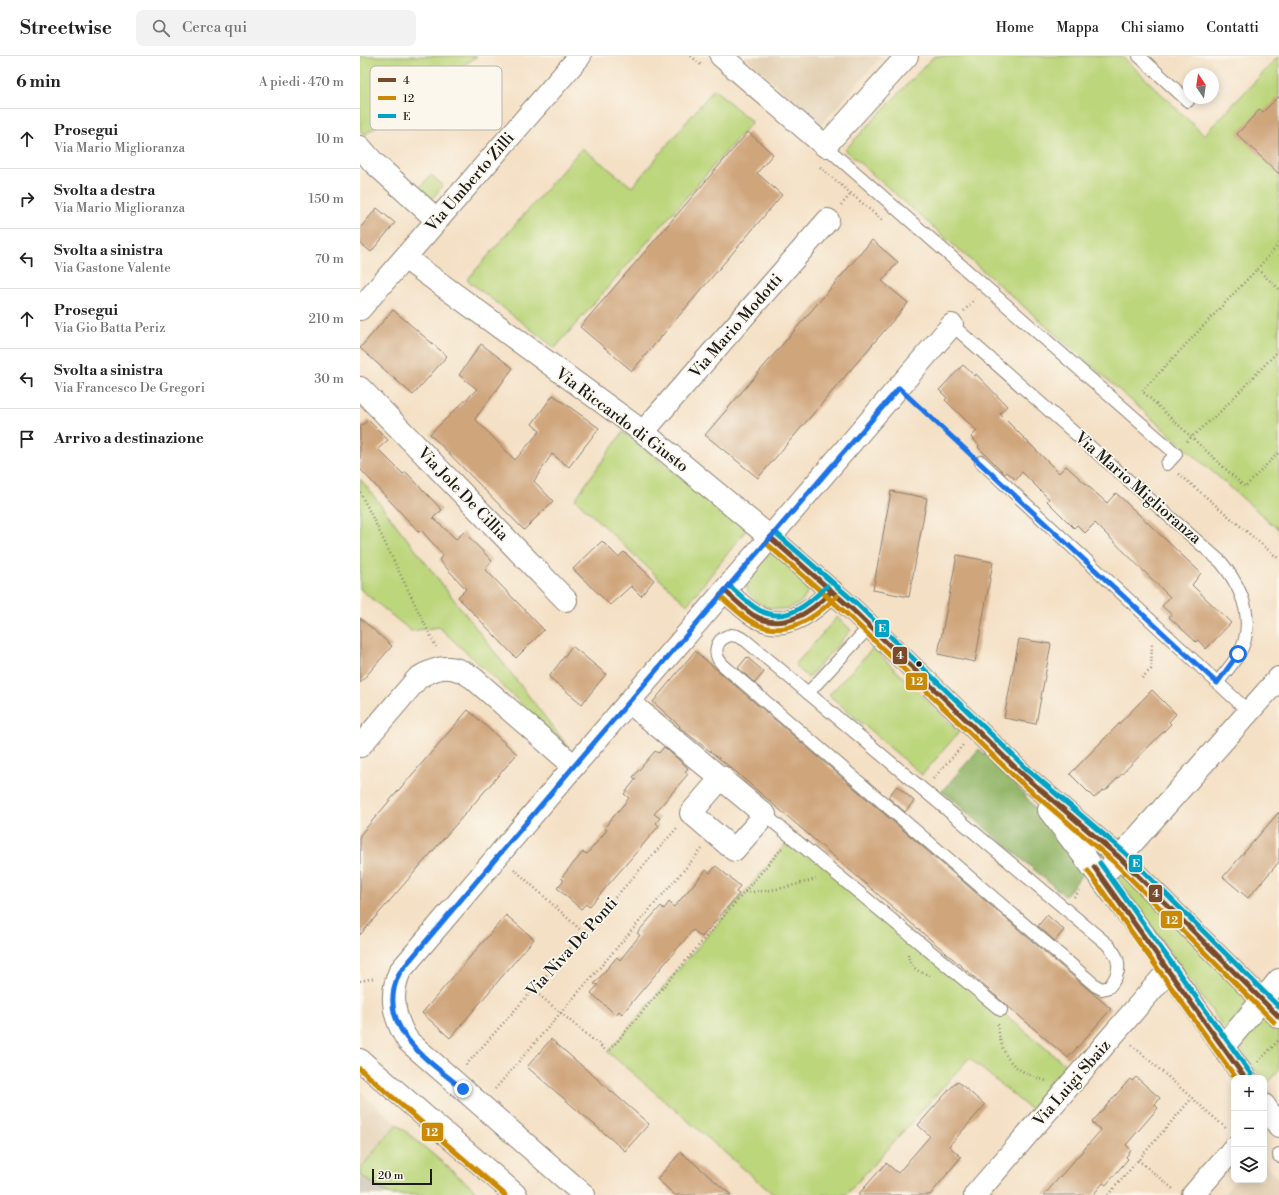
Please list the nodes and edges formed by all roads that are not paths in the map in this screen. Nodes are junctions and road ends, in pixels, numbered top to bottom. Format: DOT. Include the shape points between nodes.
graph roads {
  1 [pos="580,56"];
  2 [pos="721,56"];
  3 [pos="907,56"];
  4 [pos="1139,56"];
  5 [pos="1183,96"];
  6 [pos="825,146"];
  7 [pos="360,147"];
  8 [pos="437,220"];
  9 [pos="828,220"];
  10 [pos="404,258"];
  11 [pos="360,309"];
  12 [pos="952,325"];
  13 [pos="360,388"];
  14 [pos="643,432"];
  15 [pos="981,462"];
  16 [pos="1167,464"];
  17 [pos="771,538"];
  18 [pos="725,591"];
  19 [pos="832,591"];
  20 [pos="566,600"];
  21 [pos="870,626"];
  22 [pos="1279,678"];
  23 [pos="1217,683"];
  24 [pos="808,693"];
  25 [pos="630,702"];
  26 [pos="1249,712"];
  27 [pos="360,746"];
  28 [pos="574,766"];
  29 [pos="1022,774"];
  30 [pos="722,777"];
  31 [pos="765,815"];
  32 [pos="1120,857"];
  33 [pos="1102,878"];
  34 [pos="1169,970"];
  35 [pos="1279,980"];
  36 [pos="1262,1000"];
  37 [pos="1001,1010"];
  38 [pos="1279,1017"];
  39 [pos="1223,1047"];
  40 [pos="360,1060"];
  41 [pos="1249,1073"];
  42 [pos="1231,1141"];
  43 [pos="1184,1192"];
  44 [pos="516,1195"];
  45 [pos="584,1195"];
  46 [pos="975,1195"];
  1 -- 8 [label="street, Via Umberto Zilli"];
  2 -- 6 [label="street"];
  3 -- 6 [label="street"];
  4 -- 5 [label="lane"];
  6 -- 16 [label="lane" via="1176,454"];
  7 -- 8 [label="street"];
  8 -- 10 [label="street, Via Umberto Zilli"];
  9 -- 14 [label="street, Via Mario Modotti"];
  10 -- 11 [label="street, Via Umberto Zilli"];
  10 -- 14 [label="street, Via Riccardo di Giusto"];
  12 -- 17 [label="street"];
  12 -- 23 [label="lane, Via Mario Miglioranza" via="1221,562 1233,576 1242,593 1245,608 1245,640"];
  13 -- 20 [label="street, Via Jole De Cillia"];
  14 -- 17 [label="street, Via Riccardo di Giusto"];
  15 -- 23 [label="lane"];
  17 -- 18 [label="street"];
  17 -- 19 [label="street, Via Riccardo di Giusto"];
  18 -- 19 [label="street" via="760,619 775,621 805,616"];
  18 -- 25 [label="street"];
  19 -- 21 [label="street, Via Riccardo di Giusto"];
  21 -- 24 [label="lane"];
  21 -- 29 [label="street, Via Riccardo di Giusto"];
  22 -- 26 [label="street"];
  23 -- 26 [label="lane"];
  24 -- 24 [label="lane" via="738,636 725,637 717,645 716,656 723,665 1096,986 1109,987 1118,974 1118,958 1114,951"];
  25 -- 28 [label="street"];
  25 -- 30 [label="street"];
  26 -- 32 [label="street"];
  27 -- 28 [label="street" via="418,678 430,671 446,667 462,670 473,678"];
  28 -- 45 [label="street" via="400,972 394,983 393,997 400,1029 408,1041"];
  29 -- 32 [label="street, Via Riccardo di Giusto"];
  29 -- 33 [label="street, Via Riccardo di Giusto"];
  30 -- 31 [label="street"];
  30 -- 31 [label="street" via="691,813 734,850"];
  31 -- 37 [label="lane"];
  32 -- 33 [label="street"];
  32 -- 36 [label="street, Via Riccardo di Giusto"];
  33 -- 34 [label="street, Via Riccardo di Giusto"];
  34 -- 39 [label="street, Via Riccardo di Giusto"];
  34 -- 46 [label="street, Via Luigi Sbaiz"];
  35 -- 36 [label="street"];
  36 -- 38 [label="street, Via Riccardo di Giusto"];
  36 -- 39 [label="street"];
  39 -- 41 [label="street, Via Riccardo di Giusto"];
  40 -- 44 [label="street"];
  42 -- 43 [label="street"];
}
